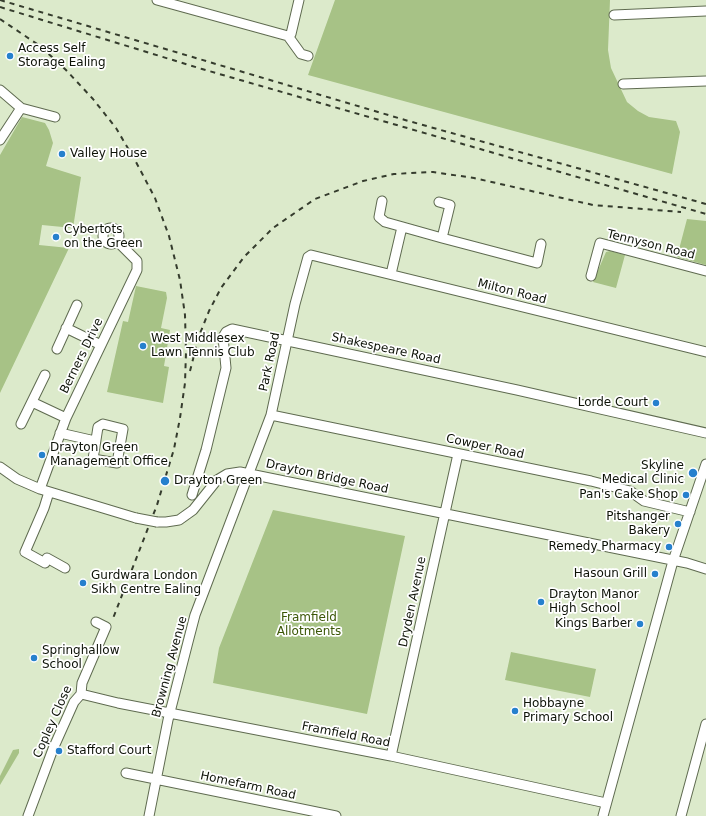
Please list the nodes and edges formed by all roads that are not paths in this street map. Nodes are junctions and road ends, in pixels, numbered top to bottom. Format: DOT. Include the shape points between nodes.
graph roads {
  1 [pos="157,0"];
  2 [pos="298,0"];
  3 [pos="706,10"];
  4 [pos="614,16"];
  5 [pos="288,36"];
  6 [pos="308,56"];
  7 [pos="706,81"];
  8 [pos="623,84"];
  9 [pos="0,90"];
  10 [pos="21,108"];
  11 [pos="55,118"];
  12 [pos="0,140"];
  13 [pos="382,202"];
  14 [pos="439,202"];
  15 [pos="402,227"];
  16 [pos="442,238"];
  17 [pos="117,241"];
  18 [pos="541,244"];
  19 [pos="311,255"];
  20 [pos="706,271"];
  21 [pos="391,274"];
  22 [pos="591,276"];
  23 [pos="77,305"];
  24 [pos="66,328"];
  25 [pos="287,340"];
  26 [pos="102,345"];
  27 [pos="57,349"];
  28 [pos="706,352"];
  29 [pos="44,375"];
  30 [pos="32,402"];
  31 [pos="271,414"];
  32 [pos="66,418"];
  33 [pos="21,424"];
  34 [pos="60,433"];
  35 [pos="706,433"];
  36 [pos="95,441"];
  37 [pos="458,454"];
  38 [pos="706,464"];
  39 [pos="0,467"];
  40 [pos="250,473"];
  41 [pos="10,475"];
  42 [pos="0,478"];
  43 [pos="45,491"];
  44 [pos="192,495"];
  45 [pos="690,512"];
  46 [pos="444,514"];
  47 [pos="673,561"];
  48 [pos="65,568"];
  49 [pos="706,569"];
  50 [pos="96,622"];
  51 [pos="81,694"];
  52 [pos="171,712"];
  53 [pos="706,724"];
  54 [pos="391,756"];
  55 [pos="126,773"];
  56 [pos="156,779"];
  57 [pos="606,803"];
  58 [pos="28,816"];
  59 [pos="149,816"];
  60 [pos="336,816"];
  61 [pos="603,816"];
  62 [pos="680,816"];
  1 -- 5 [label="street"];
  2 -- 5 [label="street" via="291,34"];
  3 -- 4 [label="street"];
  5 -- 6 [label="street" via="300,54"];
  7 -- 8 [label="street"];
  9 -- 10 [label="street"];
  10 -- 11 [label="street"];
  10 -- 12 [label="street"];
  13 -- 15 [label="street" via="379,217 384,222"];
  14 -- 16 [label="street" via="450,206"];
  15 -- 16 [label="street"];
  15 -- 21 [label="street"];
  16 -- 18 [label="street" via="537,263"];
  17 -- 26 [label="street, Berners Drive" via="137,261 138,266"];
  19 -- 21 [label="street, Milton Road"];
  19 -- 25 [label="street, Park Road" via="306,261"];
  20 -- 22 [label="street, Tennyson Road" via="600,242"];
  21 -- 28 [label="street, Milton Road"];
  23 -- 24 [label="street"];
  24 -- 26 [label="street"];
  24 -- 27 [label="street"];
  25 -- 31 [label="street, Park Road"];
  25 -- 35 [label="street, Shakespeare Road"];
  25 -- 44 [label="street, Shakespeare Road" via="235,329 224,335 226,368"];
  26 -- 32 [label="street, Berners Drive"];
  29 -- 30 [label="street"];
  30 -- 32 [label="street"];
  30 -- 33 [label="street"];
  31 -- 37 [label="street, Cowper Road"];
  31 -- 40 [label="street, Park Road"];
  32 -- 34 [label="street, Berners Drive"];
  34 -- 36 [label="street"];
  34 -- 43 [label="street, Berners Drive"];
  36 -- 36 [label="street" via="100,425 123,429 117,463 93,459"];
  37 -- 45 [label="street, Cowper Road" via="630,491 644,501"];
  37 -- 46 [label="street, Dryden Avenue"];
  38 -- 45 [label="street"];
  39 -- 41 [label="street, Drayton Bridge Road"];
  40 -- 43 [label="street, Drayton Bridge Road, bridge" via="236,472 222,476 190,513 171,522 136,518"];
  40 -- 46 [label="street, Drayton Bridge Road"];
  40 -- 52 [label="street, Browning Avenue" via="195,615"];
  41 -- 42 [label="street"];
  41 -- 43 [label="street, Drayton Bridge Road"];
  43 -- 48 [label="street, Berners Drive" via="44,508 25,552 45,563 47,558"];
  45 -- 47 [label="street"];
  46 -- 47 [label="street, Drayton Bridge Road"];
  46 -- 54 [label="street, Dryden Avenue"];
  47 -- 49 [label="street, Drayton Bridge Road"];
  47 -- 57 [label="street"];
  50 -- 51 [label="street, Copley Close" via="106,627 82,683"];
  51 -- 52 [label="street, Framfield Road"];
  51 -- 58 [label="street, Copley Close" via="74,702 53,749"];
  52 -- 54 [label="street, Framfield Road"];
  52 -- 56 [label="street, Browning Avenue"];
  53 -- 62 [label="street"];
  54 -- 57 [label="street, Framfield Road"];
  55 -- 56 [label="street"];
  56 -- 59 [label="street, Browning Avenue"];
  56 -- 60 [label="street, Homefarm Road"];
  57 -- 61 [label="street"];
}
